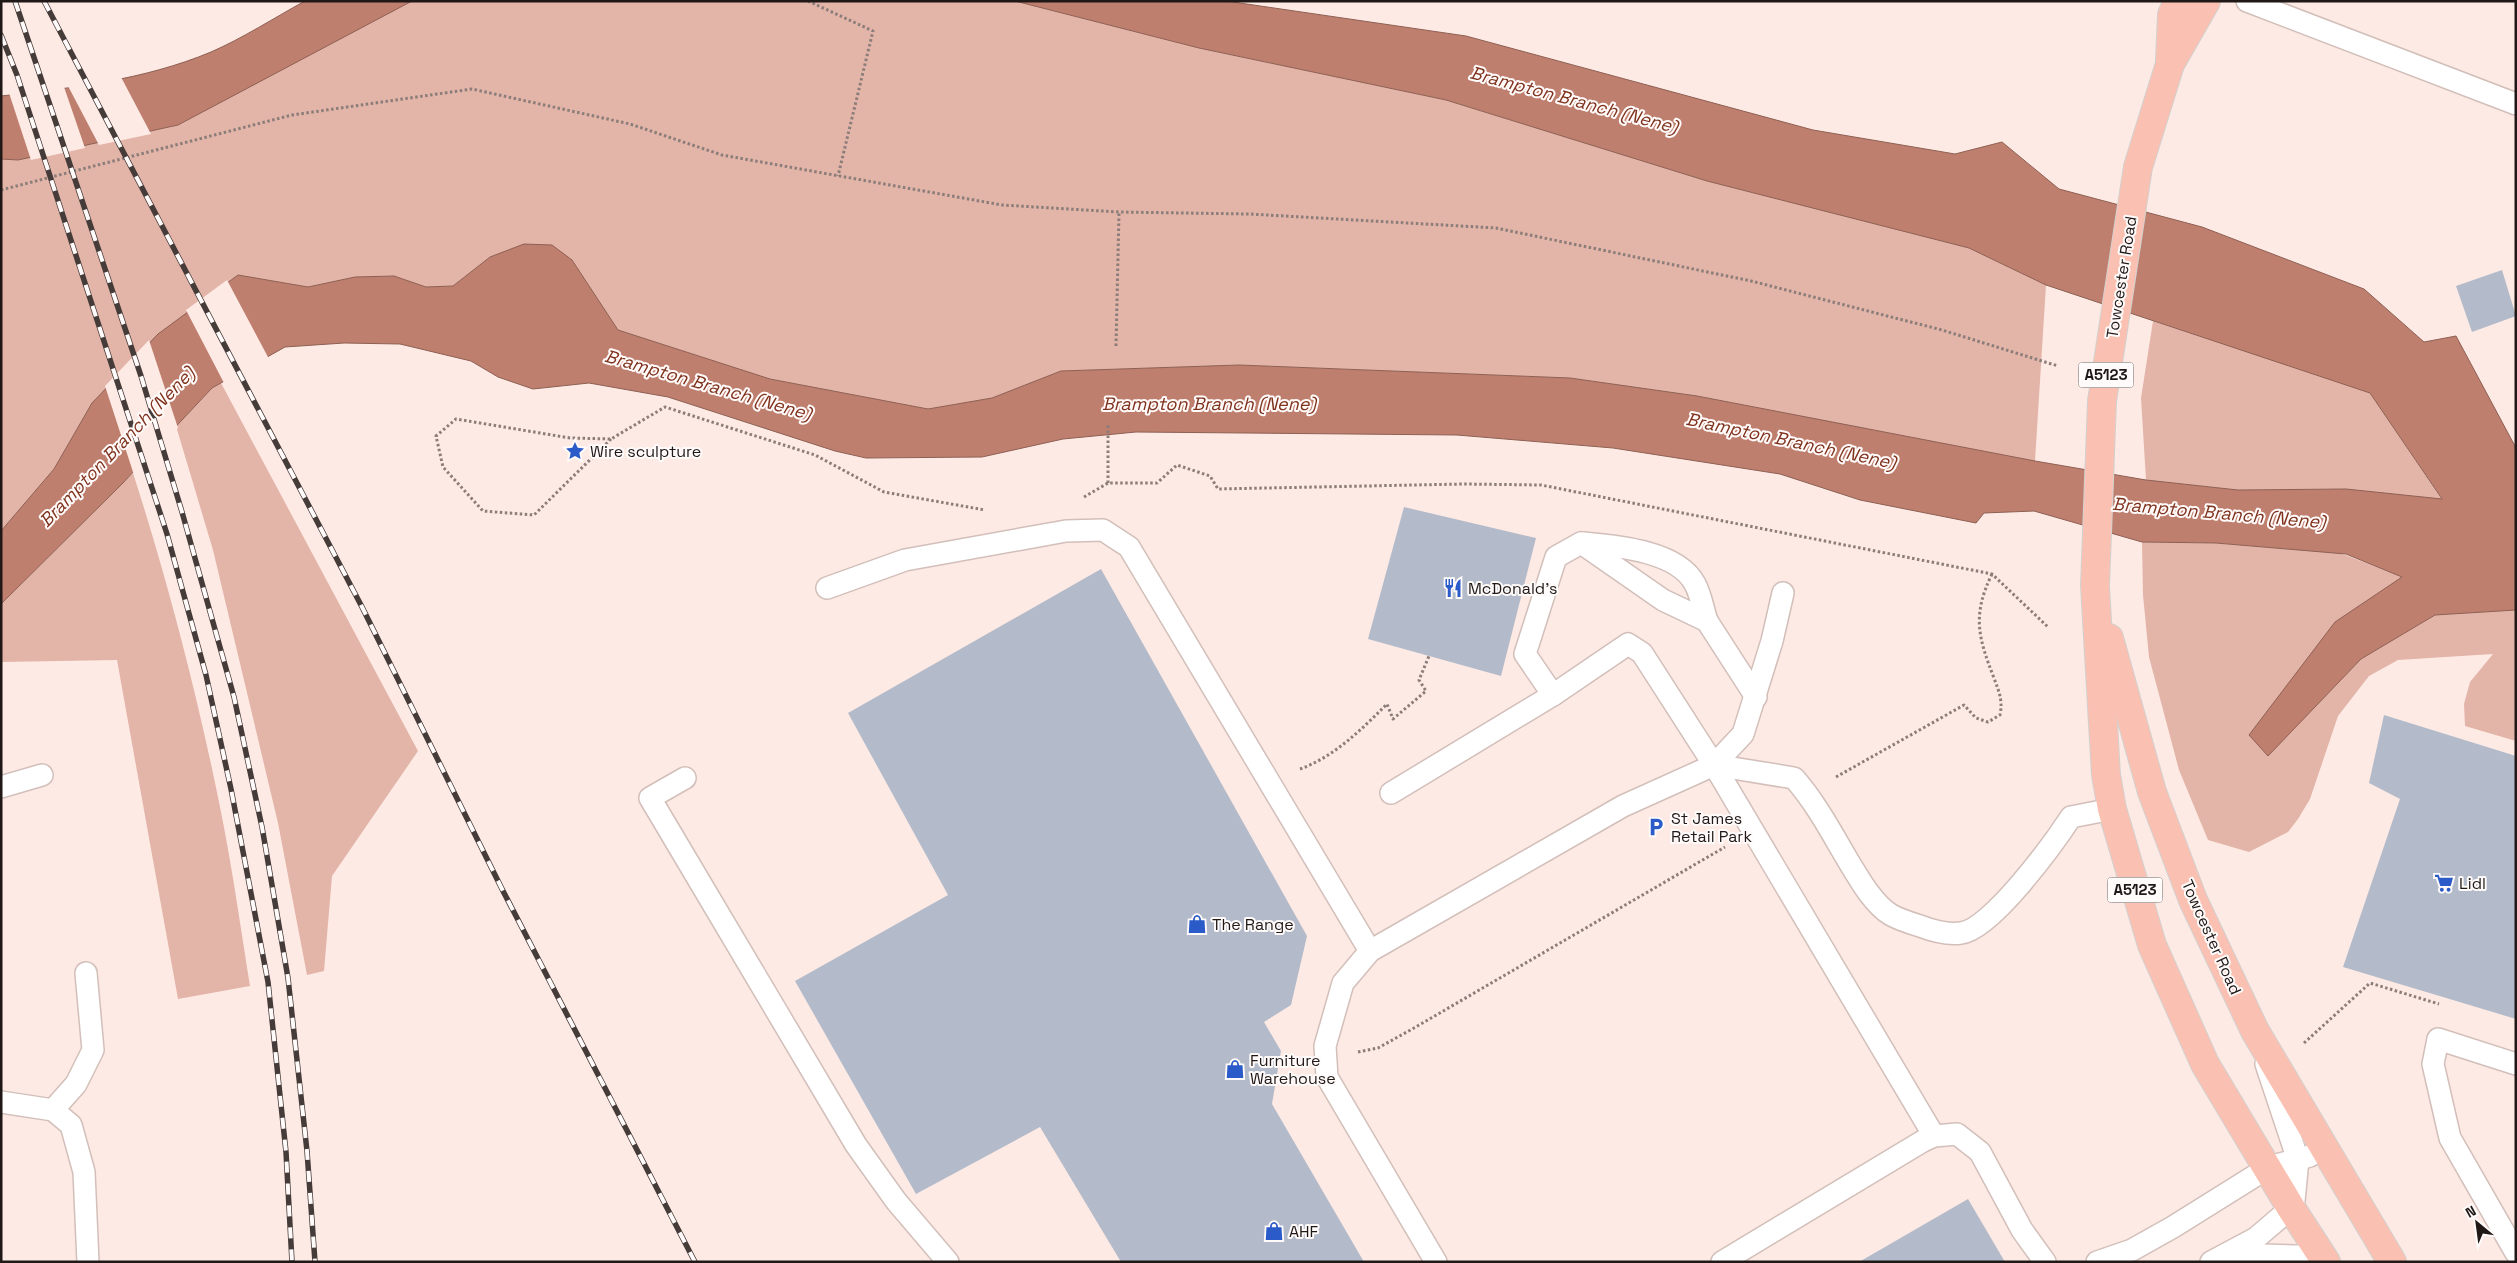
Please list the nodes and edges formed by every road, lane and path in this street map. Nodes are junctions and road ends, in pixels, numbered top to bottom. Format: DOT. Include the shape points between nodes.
graph roads {
  1 [pos="808,1"];
  2 [pos="2206,1"];
  3 [pos="2247,1"];
  4 [pos="2174,6"];
  5 [pos="2170,64"];
  6 [pos="2516,104"];
  7 [pos="838,176"];
  8 [pos="1,190"];
  9 [pos="1119,212"];
  10 [pos="1116,346"];
  11 [pos="2058,366"];
  12 [pos="1108,425"];
  13 [pos="610,440"];
  14 [pos="1119,481"];
  15 [pos="1108,483"];
  16 [pos="1082,498"];
  17 [pos="987,510"];
  18 [pos="1581,542"];
  19 [pos="2095,586"];
  20 [pos="827,588"];
  21 [pos="1783,593"];
  22 [pos="1707,621"];
  23 [pos="1430,656"];
  24 [pos="1554,695"];
  25 [pos="1756,697"];
  26 [pos="1714,765"];
  27 [pos="42,775"];
  28 [pos="685,778"];
  29 [pos="1269,780"];
  30 [pos="1,787"];
  31 [pos="1391,793"];
  32 [pos="2112,809"];
  33 [pos="1370,951"];
  34 [pos="86,973"];
  35 [pos="2443,1006"];
  36 [pos="2255,1031"];
  37 [pos="2516,1064"];
  38 [pos="2277,1068"];
  39 [pos="1,1102"];
  40 [pos="53,1110"];
  41 [pos="1934,1136"];
  42 [pos="2327,1151"];
  43 [pos="2298,1160"];
  44 [pos="2268,1167"];
  45 [pos="2292,1208"];
  46 [pos="2516,1253"];
  47 [pos="2218,1258"];
  48 [pos="2047,1261"];
  49 [pos="88,1262"];
  50 [pos="948,1262"];
  51 [pos="1436,1262"];
  52 [pos="1722,1262"];
  53 [pos="2097,1262"];
  54 [pos="2303,1262"];
  55 [pos="2326,1262"];
  56 [pos="2392,1262"];
  1 -- 7 [label="path" via="873,32"];
  2 -- 5 [label="main road, Towcester Road / A5123"];
  3 -- 6 [label="lane"];
  4 -- 5 [label="main road, Towcester Road / A5123"];
  5 -- 19 [label="main road, Towcester Road / A5123" via="2138,167 2102,401"];
  7 -- 8 [label="path" via="722,155 630,124 472,89 292,115"];
  7 -- 9 [label="path" via="1002,205"];
  9 -- 10 [label="path"];
  9 -- 11 [label="path" via="1249,214 1496,228 1750,281 1942,330"];
  12 -- 15 [label="path"];
  13 -- 13 [label="path" via="570,438 456,418 436,436 443,467 484,511 534,515"];
  13 -- 17 [label="path" via="665,407 815,455 884,492"];
  14 -- 15 [label="path"];
  15 -- 16 [label="path"];
  18 -- 22 [label="lane" via="1663,600"];
  18 -- 22 [label="lane" via="1619,546 1673,561 1695,583"];
  18 -- 24 [label="lane" via="1556,557 1525,654"];
  19 -- 32 [label="main road, Towcester Road / A5123" via="2106,775"];
  19 -- 36 [label="main road, Towcester Road / A5123" via="2152,792 2193,900"];
  20 -- 29 [label="lane" via="905,560 1066,531 1103,530 1130,548"];
  21 -- 25 [label="lane"];
  22 -- 25 [label="lane"];
  23 -- 29 [label="path" via="1420,680 1426,691 1393,719 1387,704 1356,734 1310,766"];
  24 -- 26 [label="lane" via="1628,644 1642,653"];
  24 -- 31 [label="lane"];
  25 -- 26 [label="lane" via="1743,734"];
  26 -- 32 [label="lane" via="1794,778 1809,795 1869,893 1891,917 1941,933 1963,934 1984,921 2042,861 2071,817"];
  26 -- 33 [label="lane" via="1622,806"];
  26 -- 41 [label="lane"];
  27 -- 30 [label="lane"];
  28 -- 50 [label="lane" via="650,798 856,1145 896,1201"];
  29 -- 33 [label="lane"];
  32 -- 44 [label="main road, Towcester Road / A5123" via="2152,945 2205,1064"];
  33 -- 51 [label="lane" via="1344,983 1325,1046 1327,1077"];
  34 -- 40 [label="lane" via="92,1050 76,1084"];
  35 -- 38 [label="path" via="2370,983"];
  36 -- 38 [label="main road, Towcester Road / A5123"];
  36 -- 43 [label="lane"];
  37 -- 46 [label="lane" via="2438,1039 2432,1064 2450,1138"];
  38 -- 42 [label="main road, Towcester Road / A5123"];
  39 -- 40 [label="lane"];
  40 -- 49 [label="lane" via="71,1125 84,1172"];
  41 -- 48 [label="lane" via="1957,1134 1980,1152 2022,1230"];
  41 -- 52 [label="lane"];
  42 -- 43 [label="lane"];
  42 -- 56 [label="main road, Towcester Road / A5123"];
  43 -- 44 [label="lane"];
  43 -- 45 [label="lane"];
  44 -- 45 [label="main road, Towcester Road / A5123"];
  44 -- 53 [label="lane" via="2132,1250"];
  45 -- 47 [label="lane" via="2256,1238"];
  45 -- 55 [label="main road, Towcester Road / A5123"];
  47 -- 54 [label="lane" via="2298,1256"];
}
